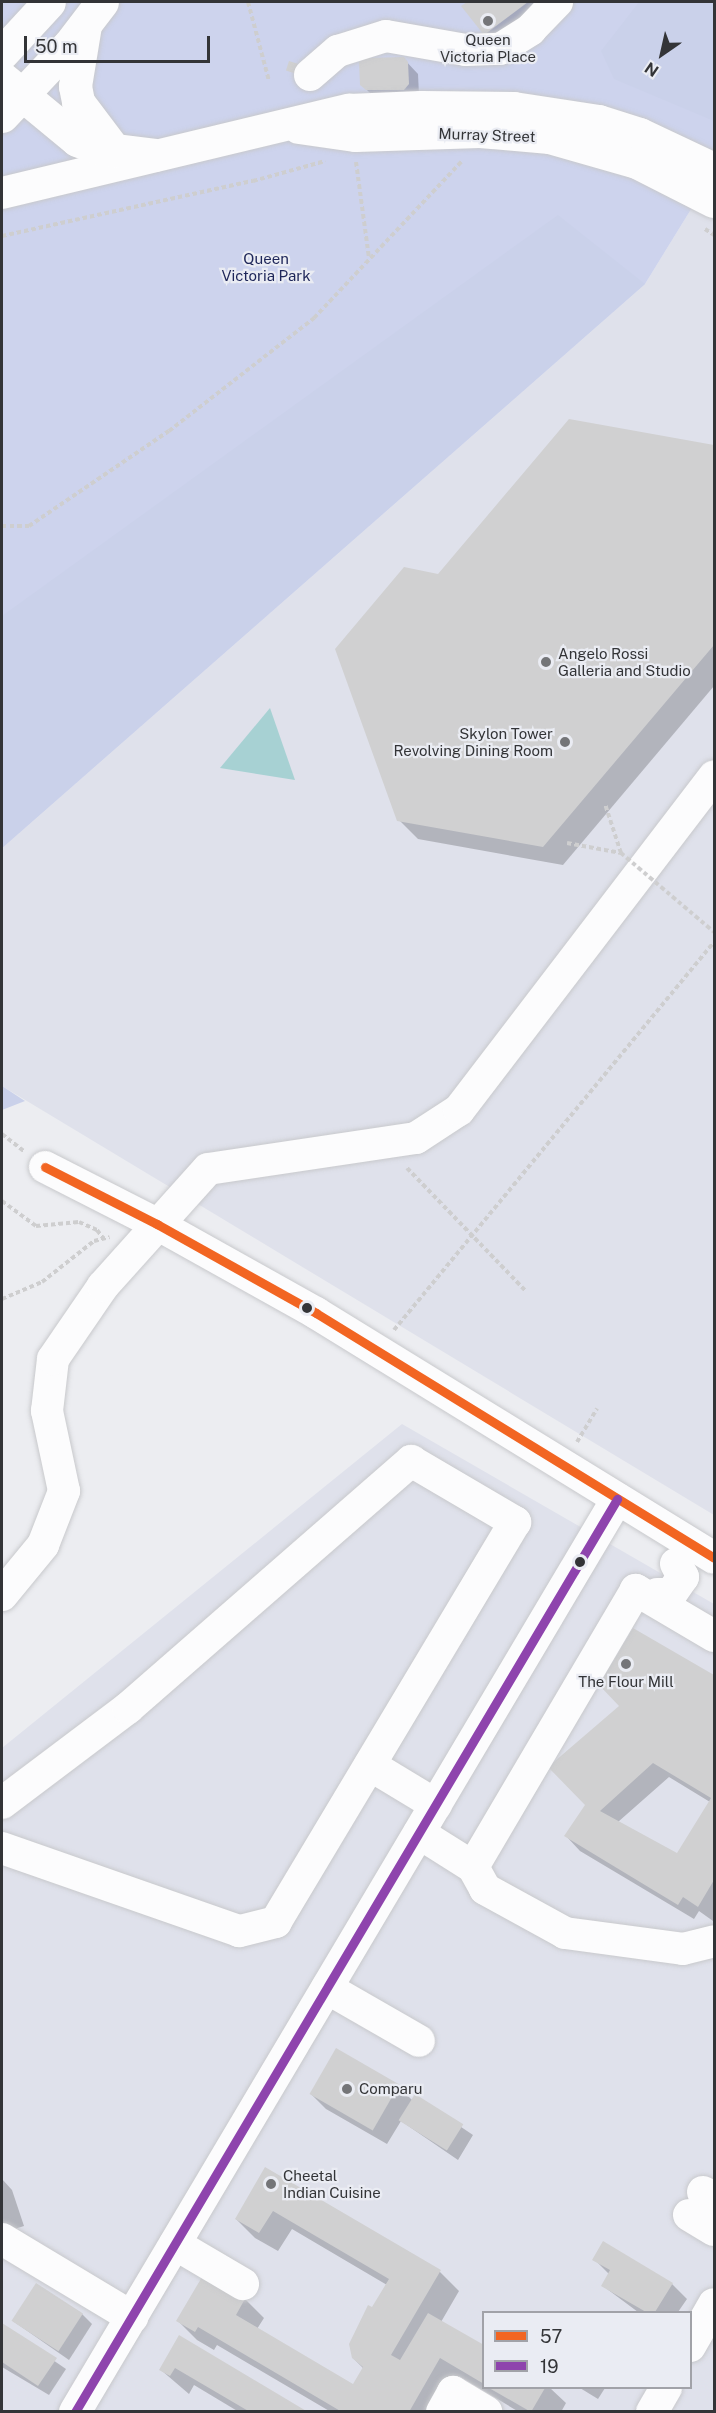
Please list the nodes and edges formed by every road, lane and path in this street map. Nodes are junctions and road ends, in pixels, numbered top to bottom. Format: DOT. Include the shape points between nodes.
graph roads {
  1 [pos="48,2"];
  2 [pos="248,2"];
  3 [pos="557,2"];
  4 [pos="93,13"];
  5 [pos="2,53"];
  6 [pos="310,75"];
  7 [pos="269,81"];
  8 [pos="8,96"];
  9 [pos="283,126"];
  10 [pos="115,151"];
  11 [pos="154,155"];
  12 [pos="349,157"];
  13 [pos="335,159"];
  14 [pos="464,159"];
  15 [pos="714,169"];
  16 [pos="2,193"];
  17 [pos="705,213"];
  18 [pos="714,235"];
  19 [pos="2,236"];
  20 [pos="369,259"];
  21 [pos="2,526"];
  22 [pos="714,776"];
  23 [pos="605,804"];
  24 [pos="567,843"];
  25 [pos="621,853"];
  26 [pos="714,932"];
  27 [pos="714,942"];
  28 [pos="383,1143"];
  29 [pos="45,1167"];
  30 [pos="2,1201"];
  31 [pos="157,1224"];
  32 [pos="472,1235"];
  33 [pos="112,1236"];
  34 [pos="103,1238"];
  35 [pos="525,1290"];
  36 [pos="2,1299"];
  37 [pos="377,1351"];
  38 [pos="597,1409"];
  39 [pos="564,1466"];
  40 [pos="617,1499"];
  41 [pos="693,1555"];
  42 [pos="2,1595"];
  43 [pos="655,1597"];
  44 [pos="714,1636"];
  45 [pos="375,1756"];
  46 [pos="442,1794"];
  47 [pos="2,1803"];
  48 [pos="419,1833"];
  49 [pos="2,1848"];
  50 [pos="473,1867"];
  51 [pos="714,1941"];
  52 [pos="332,1980"];
  53 [pos="424,2032"];
  54 [pos="2,2238"];
  55 [pos="175,2244"];
  56 [pos="243,2284"];
  57 [pos="714,2304"];
  58 [pos="132,2317"];
  59 [pos="692,2342"];
  60 [pos="665,2389"];
  61 [pos="75,2412"];
  62 [pos="442,2412"];
  63 [pos="486,2412"];
  64 [pos="652,2412"];
  1 -- 5 [label="main road"];
  2 -- 7 [label="path"];
  3 -- 6 [label="street" via="530,30 500,49 466,50 386,36 338,51"];
  4 -- 8 [label="main road"];
  4 -- 10 [label="main road" via="75,86 78,102"];
  8 -- 10 [label="main road" via="77,140"];
  9 -- 11 [label="street, Murray Street"];
  9 -- 15 [label="street, Murray Street" via="348,110 514,108 599,121 640,134"];
  9 -- 17 [label="street, Murray Street" via="356,136 480,132 550,138 629,160"];
  10 -- 11 [label="main road"];
  11 -- 16 [label="street, Murray Street"];
  12 -- 20 [label="path" via="356,156"];
  13 -- 19 [label="path"];
  14 -- 20 [label="path"];
  17 -- 18 [label="path"];
  20 -- 21 [label="path" via="314,318 170,431 29,526"];
  22 -- 28 [label="street" via="459,1110 416,1138"];
  23 -- 25 [label="path"];
  24 -- 25 [label="path"];
  25 -- 26 [label="path, bridge"];
  27 -- 32 [label="path"];
  28 -- 31 [label="street" via="208,1169"];
  28 -- 32 [label="path"];
  29 -- 31 [label="street"];
  30 -- 34 [label="path" via="36,1226 79,1222 97,1230"];
  31 -- 37 [label="street"];
  31 -- 42 [label="street" via="103,1286 53,1359 47,1411 64,1491 43,1545"];
  32 -- 35 [label="path"];
  32 -- 37 [label="path"];
  33 -- 34 [label="path"];
  34 -- 36 [label="path" via="42,1282"];
  37 -- 39 [label="street"];
  38 -- 39 [label="path"];
  39 -- 40 [label="street"];
  40 -- 41 [label="street"];
  40 -- 46 [label="street"];
  41 -- 43 [label="street" via="665,1563 652,1582"];
  43 -- 44 [label="street"];
  43 -- 50 [label="street" via="636,1590"];
  45 -- 46 [label="street"];
  45 -- 47 [label="street" via="515,1522 411,1461 128,1708"];
  45 -- 49 [label="street" via="276,1922 239,1931"];
  46 -- 48 [label="street"];
  48 -- 50 [label="street"];
  48 -- 52 [label="street"];
  50 -- 51 [label="street" via="485,1889 565,1933 683,1949"];
  52 -- 53 [label="street"];
  52 -- 55 [label="street"];
  54 -- 58 [label="street"];
  55 -- 56 [label="street"];
  55 -- 58 [label="street"];
  57 -- 59 [label="street"];
  58 -- 61 [label="street"];
  60 -- 64 [label="street"];
  62 -- 63 [label="street" via="453,2392"];
}
